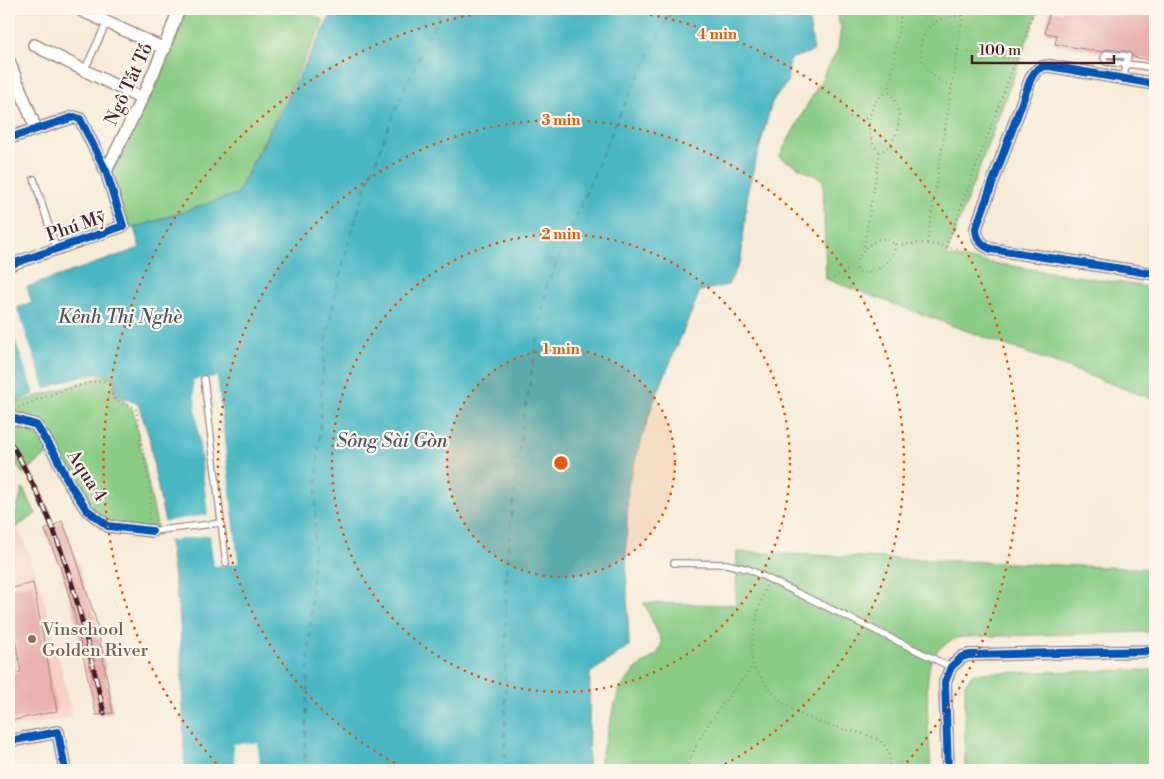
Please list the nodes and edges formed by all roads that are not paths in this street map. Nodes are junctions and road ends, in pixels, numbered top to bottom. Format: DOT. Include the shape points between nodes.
graph roads {
  1 [pos="78,9"];
  2 [pos="179,9"];
  3 [pos="107,22"];
  4 [pos="34,45"];
  5 [pos="165,49"];
  6 [pos="9,61"];
  7 [pos="1155,68"];
  8 [pos="84,70"];
  9 [pos="1123,80"];
  10 [pos="1155,84"];
  11 [pos="142,99"];
  12 [pos="36,129"];
  13 [pos="9,138"];
  14 [pos="106,171"];
  15 [pos="34,179"];
  16 [pos="56,248"];
  17 [pos="9,265"];
  18 [pos="1155,274"];
  19 [pos="204,379"];
  20 [pos="10,414"];
  21 [pos="222,523"];
  22 [pos="151,525"];
  23 [pos="226,563"];
  24 [pos="674,563"];
  25 [pos="1155,651"];
  26 [pos="951,667"];
  27 [pos="9,741"];
  28 [pos="65,770"];
  29 [pos="948,770"];
  1 -- 3 [label="street"];
  2 -- 5 [label="street, Ngô Tất Tố"];
  3 -- 5 [label="street"];
  3 -- 8 [label="lane"];
  4 -- 8 [label="street"];
  5 -- 11 [label="street, Ngô Tất Tố"];
  6 -- 12 [label="street"];
  7 -- 9 [label="lane" via="1126,64"];
  8 -- 11 [label="street"];
  9 -- 10 [label="street"];
  9 -- 18 [label="street" via="1049,66 1036,71 977,222 976,233 983,245 991,249"];
  11 -- 14 [label="street, Ngô Tất Tố"];
  12 -- 13 [label="street"];
  12 -- 14 [label="street, Phú Mỹ" via="80,118"];
  14 -- 16 [label="street, Phú Mỹ" via="123,226"];
  15 -- 16 [label="lane"];
  16 -- 17 [label="street, Phú Mỹ"];
  19 -- 21 [label="lane"];
  20 -- 22 [label="street, Aqua 4" via="36,425 87,510 108,526"];
  21 -- 22 [label="lane, Aqua 4"];
  21 -- 23 [label="lane"];
  24 -- 26 [label="lane" via="734,565 748,569"];
  25 -- 26 [label="street" via="969,655"];
  26 -- 29 [label="street" via="945,682"];
  27 -- 28 [label="street" via="58,732"];
}
